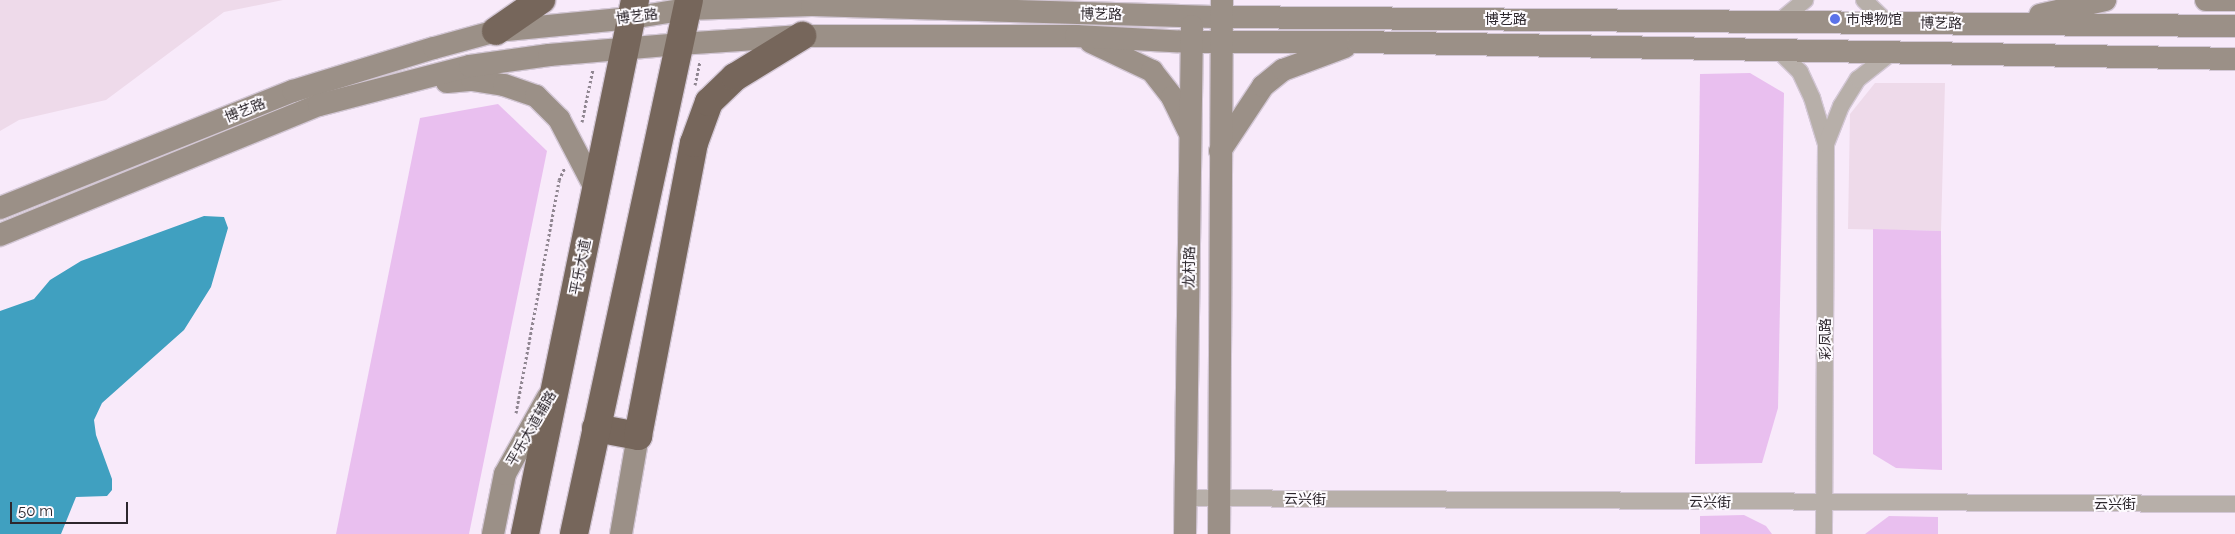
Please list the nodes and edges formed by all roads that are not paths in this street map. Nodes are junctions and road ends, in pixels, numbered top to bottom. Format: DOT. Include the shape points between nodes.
graph roads {
  1 [pos="541,0"];
  2 [pos="1128,0"];
  3 [pos="1279,0"];
  4 [pos="1804,0"];
  5 [pos="1864,0"];
  6 [pos="2105,0"];
  7 [pos="2206,0"];
  8 [pos="2235,0"];
  9 [pos="813,3"];
  10 [pos="688,4"];
  11 [pos="1192,8"];
  12 [pos="1222,8"];
  13 [pos="633,9"];
  14 [pos="1087,14"];
  15 [pos="1323,17"];
  16 [pos="1780,21"];
  17 [pos="1888,22"];
  18 [pos="2007,23"];
  19 [pos="2235,26"];
  20 [pos="496,31"];
  21 [pos="802,36"];
  22 [pos="1076,36"];
  23 [pos="1222,41"];
  24 [pos="1192,42"];
  25 [pos="1358,42"];
  26 [pos="679,44"];
  27 [pos="624,48"];
  28 [pos="1780,51"];
  29 [pos="1891,53"];
  30 [pos="2235,59"];
  31 [pos="382,89"];
  32 [pos="1191,136"];
  33 [pos="1826,144"];
  34 [pos="1220,150"];
  35 [pos="595,188"];
  36 [pos="0,208"];
  37 [pos="0,235"];
  38 [pos="558,381"];
  39 [pos="596,428"];
  40 [pos="638,436"];
  41 [pos="1185,498"];
  42 [pos="1219,498"];
  43 [pos="1824,503"];
  44 [pos="2235,504"];
  45 [pos="493,534"];
  46 [pos="525,534"];
  47 [pos="574,534"];
  48 [pos="621,534"];
  49 [pos="1185,534"];
  50 [pos="1220,534"];
  51 [pos="1824,534"];
  1 -- 20 [label="highway"];
  2 -- 14 [label="main road"];
  3 -- 15 [label="main road"];
  4 -- 16 [label="street"];
  5 -- 17 [label="street"];
  6 -- 18 [label="main road"];
  7 -- 8 [label="main road"];
  9 -- 10 [label="main road, 博艺路"];
  9 -- 14 [label="main road, 博艺路"];
  10 -- 13 [label="main road, 博艺路"];
  10 -- 26 [label="highway"];
  11 -- 12 [label="main road, 博艺路"];
  11 -- 14 [label="main road, 博艺路"];
  11 -- 24 [label="main road, 龙村路"];
  12 -- 15 [label="main road, 博艺路"];
  12 -- 23 [label="main road"];
  13 -- 20 [label="main road, 博艺路"];
  13 -- 27 [label="highway, 平乐大道"];
  15 -- 16 [label="main road, 博艺路"];
  16 -- 17 [label="main road, 博艺路"];
  17 -- 18 [label="main road, 博艺路"];
  18 -- 19 [label="main road, 博艺路"];
  20 -- 36 [label="main road, 博艺路" via="294,91"];
  21 -- 22 [label="main road, 博艺路"];
  21 -- 26 [label="main road, 博艺路"];
  21 -- 40 [label="highway" via="735,77 709,102 698,125"];
  22 -- 24 [label="main road, 博艺路"];
  22 -- 32 [label="main road" via="1127,57 1152,72 1172,97"];
  23 -- 24 [label="main road, 博艺路"];
  23 -- 25 [label="main road, 博艺路"];
  23 -- 34 [label="main road"];
  24 -- 32 [label="main road, 龙村路"];
  25 -- 28 [label="main road, 博艺路"];
  25 -- 34 [label="main road" via="1282,70 1263,86"];
  26 -- 27 [label="main road, 博艺路"];
  26 -- 39 [label="highway"];
  27 -- 31 [label="main road, 博艺路" via="470,66"];
  27 -- 35 [label="highway, 平乐大道"];
  28 -- 29 [label="main road, 博艺路"];
  28 -- 33 [label="street, 彩凤路" via="1800,72"];
  29 -- 30 [label="main road, 博艺路"];
  29 -- 33 [label="street, 彩凤路" via="1858,79 1841,106"];
  31 -- 35 [label="main road" via="472,80 536,96 559,119"];
  31 -- 37 [label="main road, 博艺路" via="319,105"];
  32 -- 41 [label="main road, 龙村路"];
  33 -- 43 [label="street, 彩凤路"];
  34 -- 42 [label="main road"];
  35 -- 38 [label="highway, 平乐大道"];
  38 -- 45 [label="main road, 平乐大道辅路" via="505,474"];
  38 -- 46 [label="highway, 平乐大道"];
  39 -- 40 [label="highway"];
  39 -- 47 [label="highway"];
  40 -- 48 [label="main road"];
  41 -- 42 [label="street, 云兴街"];
  41 -- 49 [label="main road, 龙村路"];
  42 -- 43 [label="street, 云兴街"];
  42 -- 50 [label="main road"];
  43 -- 44 [label="street, 云兴街"];
  43 -- 51 [label="street, 彩凤路"];
}
